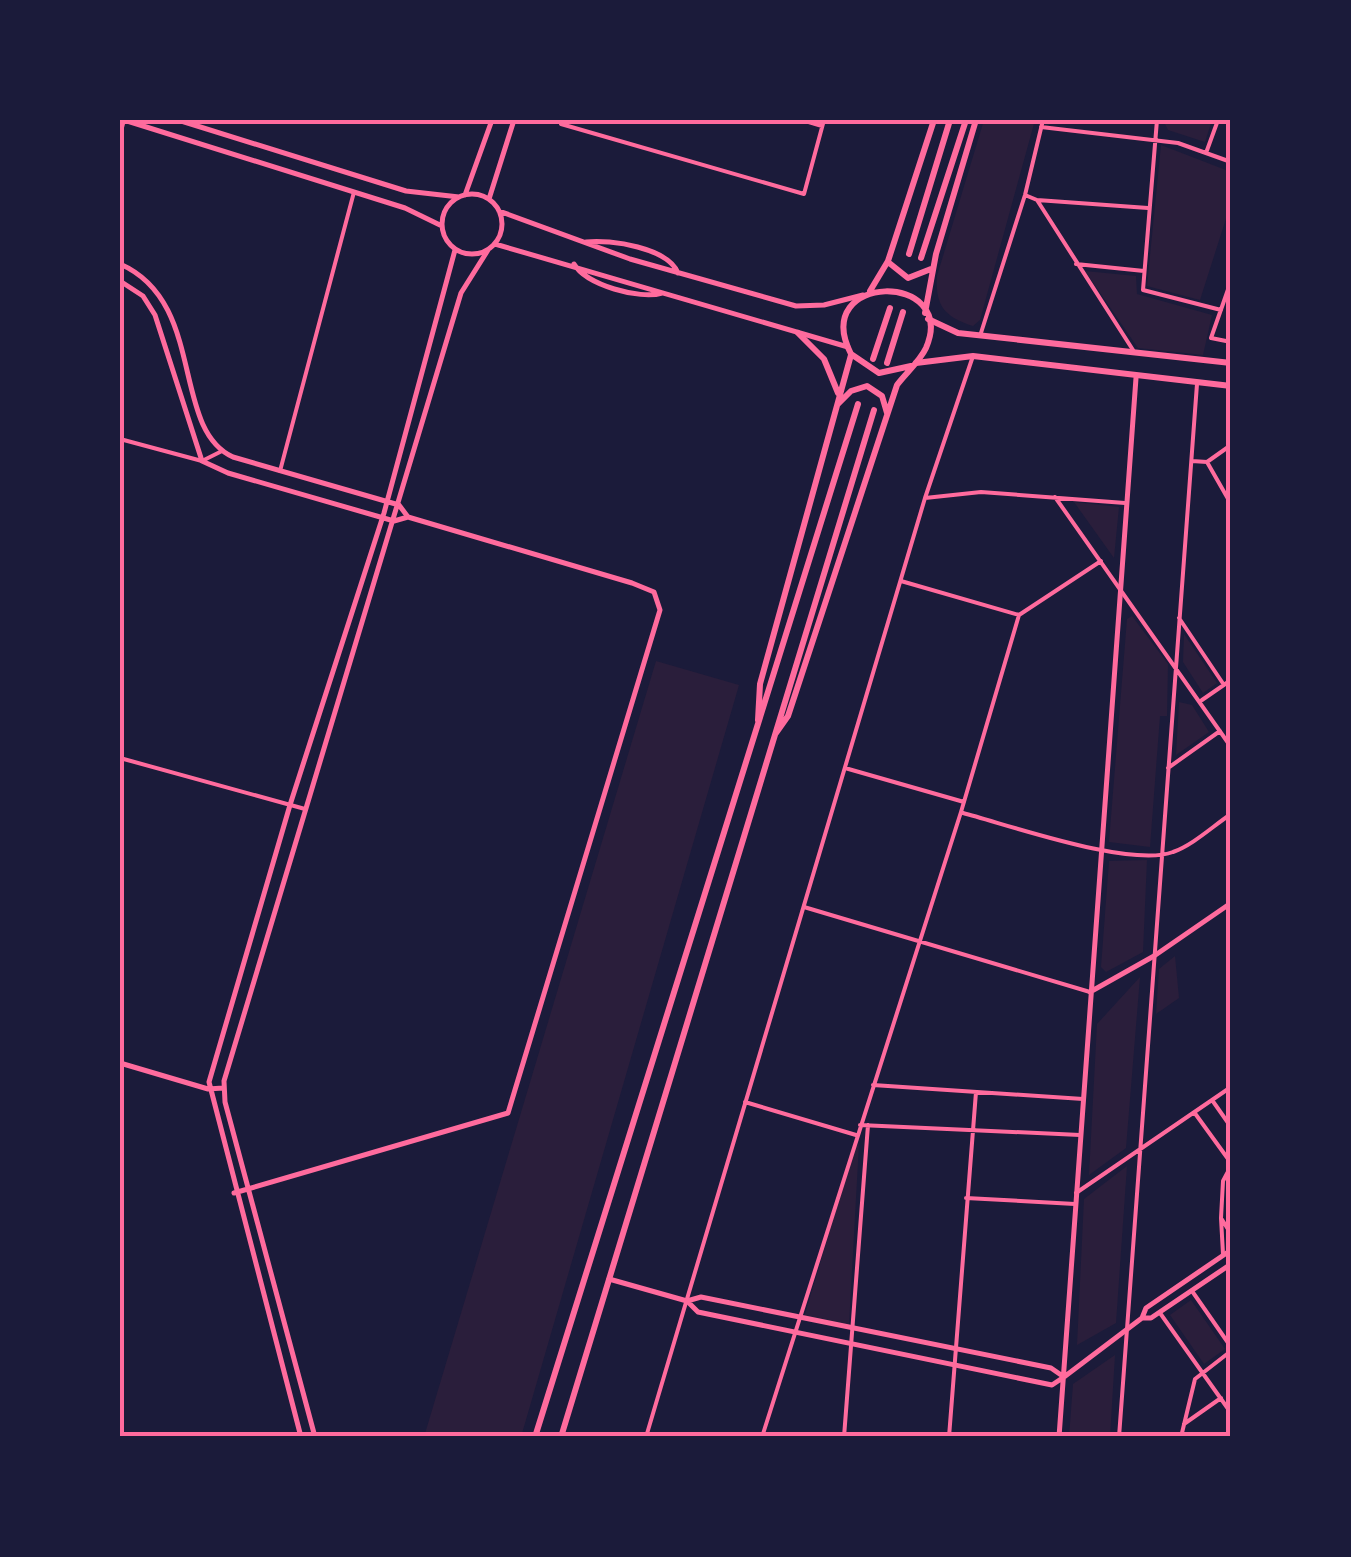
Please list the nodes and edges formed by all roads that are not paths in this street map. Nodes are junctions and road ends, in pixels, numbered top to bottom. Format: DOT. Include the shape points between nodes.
graph roads {
  1 [pos="127,120"];
  2 [pos="178,120"];
  3 [pos="492,120"];
  4 [pos="514,120"];
  5 [pos="562,120"];
  6 [pos="802,120"];
  7 [pos="934,120"];
  8 [pos="950,120"];
  9 [pos="966,120"];
  10 [pos="976,120"];
  11 [pos="1043,120"];
  12 [pos="1158,120"];
  13 [pos="1218,120"];
  14 [pos="823,123"];
  15 [pos="1041,127"];
  16 [pos="120,134"];
  17 [pos="1156,139"];
  18 [pos="1206,153"];
  19 [pos="1231,162"];
  20 [pos="354,192"];
  21 [pos="1025,195"];
  22 [pos="462,196"];
  23 [pos="489,199"];
  24 [pos="1037,200"];
  25 [pos="1148,208"];
  26 [pos="499,211"];
  27 [pos="442,226"];
  28 [pos="583,242"];
  29 [pos="495,244"];
  30 [pos="456,250"];
  31 [pos="488,250"];
  32 [pos="909,254"];
  33 [pos="921,258"];
  34 [pos="888,261"];
  35 [pos="120,264"];
  36 [pos="1076,264"];
  37 [pos="933,268"];
  38 [pos="1144,270"];
  39 [pos="678,273"];
  40 [pos="120,281"];
  41 [pos="1231,281"];
  42 [pos="867,294"];
  43 [pos="890,308"];
  44 [pos="1221,310"];
  45 [pos="903,312"];
  46 [pos="926,316"];
  47 [pos="798,334"];
  48 [pos="980,336"];
  49 [pos="1231,342"];
  50 [pos="850,350"];
  51 [pos="1136,354"];
  52 [pos="972,356"];
  53 [pos="873,359"];
  54 [pos="887,363"];
  55 [pos="1231,363"];
  56 [pos="913,364"];
  57 [pos="1136,378"];
  58 [pos="1197,384"];
  59 [pos="1231,386"];
  60 [pos="838,402"];
  61 [pos="858,404"];
  62 [pos="874,410"];
  63 [pos="887,414"];
  64 [pos="120,439"];
  65 [pos="1231,444"];
  66 [pos="222,451"];
  67 [pos="202,460"];
  68 [pos="1190,461"];
  69 [pos="1207,462"];
  70 [pos="280,471"];
  71 [pos="1055,497"];
  72 [pos="925,498"];
  73 [pos="388,502"];
  74 [pos="1128,503"];
  75 [pos="1231,504"];
  76 [pos="398,505"];
  77 [pos="408,517"];
  78 [pos="382,518"];
  79 [pos="394,521"];
  80 [pos="1101,561"];
  81 [pos="901,581"];
  82 [pos="1120,586"];
  83 [pos="1018,615"];
  84 [pos="1179,618"];
  85 [pos="1175,665"];
  86 [pos="1231,680"];
  87 [pos="1224,685"];
  88 [pos="1200,701"];
  89 [pos="758,722"];
  90 [pos="1220,731"];
  91 [pos="775,734"];
  92 [pos="1231,747"];
  93 [pos="120,758"];
  94 [pos="845,768"];
  95 [pos="1168,768"];
  96 [pos="964,802"];
  97 [pos="290,805"];
  98 [pos="305,809"];
  99 [pos="961,812"];
  100 [pos="1231,814"];
  101 [pos="1100,850"];
  102 [pos="1162,854"];
  103 [pos="1231,903"];
  104 [pos="804,907"];
  105 [pos="920,942"];
  106 [pos="1154,956"];
  107 [pos="1090,992"];
  108 [pos="120,1064"];
  109 [pos="872,1085"];
  110 [pos="1231,1086"];
  111 [pos="224,1088"];
  112 [pos="208,1089"];
  113 [pos="976,1092"];
  114 [pos="1082,1099"];
  115 [pos="1212,1100"];
  116 [pos="746,1102"];
  117 [pos="1194,1112"];
  118 [pos="859,1125"];
  119 [pos="868,1125"];
  120 [pos="1231,1127"];
  121 [pos="972,1131"];
  122 [pos="1080,1134"];
  123 [pos="856,1135"];
  124 [pos="1140,1148"];
  125 [pos="1231,1164"];
  126 [pos="250,1188"];
  127 [pos="234,1193"];
  128 [pos="1076,1193"];
  129 [pos="966,1198"];
  130 [pos="1075,1204"];
  131 [pos="1222,1218"];
  132 [pos="1231,1234"];
  133 [pos="1231,1250"];
  134 [pos="1223,1256"];
  135 [pos="1231,1264"];
  136 [pos="609,1278"];
  137 [pos="1192,1290"];
  138 [pos="687,1300"];
  139 [pos="1160,1312"];
  140 [pos="1142,1318"];
  141 [pos="798,1320"];
  142 [pos="1127,1329"];
  143 [pos="855,1332"];
  144 [pos="795,1334"];
  145 [pos="852,1346"];
  146 [pos="1231,1349"];
  147 [pos="956,1350"];
  148 [pos="954,1366"];
  149 [pos="1202,1372"];
  150 [pos="1064,1376"];
  151 [pos="1221,1398"];
  152 [pos="1231,1412"];
  153 [pos="1184,1424"];
  154 [pos="301,1437"];
  155 [pos="315,1437"];
  156 [pos="535,1437"];
  157 [pos="561,1437"];
  158 [pos="646,1437"];
  159 [pos="762,1437"];
  160 [pos="844,1437"];
  161 [pos="949,1437"];
  162 [pos="1060,1437"];
  163 [pos="1119,1437"];
  164 [pos="1181,1437"];
  1 -- 16 [label="street"];
  1 -- 20 [label="street"];
  2 -- 22 [label="street" via="395,188"];
  3 -- 22 [label="street"];
  4 -- 23 [label="street"];
  5 -- 14 [label="street" via="804,194"];
  6 -- 14 [label="street"];
  7 -- 34 [label="main road"];
  8 -- 32 [label="main road"];
  9 -- 33 [label="main road"];
  10 -- 37 [label="main road"];
  11 -- 15 [label="street"];
  12 -- 17 [label="street"];
  13 -- 18 [label="street"];
  15 -- 17 [label="street"];
  15 -- 21 [label="street"];
  17 -- 18 [label="street"];
  17 -- 25 [label="street"];
  18 -- 19 [label="street"];
  20 -- 27 [label="street"];
  20 -- 70 [label="street"];
  21 -- 24 [label="street"];
  21 -- 48 [label="street"];
  22 -- 23 [label="street"];
  22 -- 27 [label="street" via="449,204"];
  23 -- 26 [label="street"];
  24 -- 25 [label="street"];
  24 -- 36 [label="street"];
  25 -- 38 [label="street"];
  26 -- 28 [label="street"];
  26 -- 29 [label="street" via="502,228"];
  27 -- 30 [label="street"];
  28 -- 39 [label="street"];
  28 -- 39 [label="street" via="638,249 673,264"];
  29 -- 31 [label="street"];
  29 -- 47 [label="street"];
  30 -- 31 [label="street" via="472,256"];
  30 -- 73 [label="street"];
  31 -- 76 [label="street" via="461,293"];
  34 -- 37 [label="main road" via="908,278"];
  34 -- 42 [label="main road"];
  35 -- 66 [label="street" via="162,297 202,421"];
  36 -- 38 [label="street"];
  36 -- 51 [label="street"];
  37 -- 46 [label="main road"];
  38 -- 44 [label="street" via="1143,290"];
  39 -- 42 [label="street" via="796,306"];
  40 -- 67 [label="street" via="155,315"];
  41 -- 44 [label="street"];
  42 -- 46 [label="main road" via="901,291"];
  42 -- 50 [label="main road" via="847,317"];
  43 -- 53 [label="main road"];
  44 -- 49 [label="street" via="1212,340"];
  45 -- 54 [label="main road"];
  46 -- 48 [label="main road" via="949,331"];
  46 -- 56 [label="main road" via="928,343"];
  47 -- 50 [label="street"];
  47 -- 60 [label="main road" via="824,360"];
  48 -- 51 [label="main road"];
  50 -- 56 [label="main road" via="879,373"];
  50 -- 60 [label="main road"];
  51 -- 55 [label="main road"];
  52 -- 56 [label="main road"];
  52 -- 57 [label="main road"];
  52 -- 72 [label="street"];
  56 -- 63 [label="main road"];
  57 -- 58 [label="main road"];
  57 -- 74 [label="street"];
  58 -- 59 [label="main road"];
  58 -- 68 [label="street"];
  60 -- 63 [label="main road" via="868,386 882,396"];
  60 -- 89 [label="main road" via="760,684"];
  61 -- 89 [label="main road"];
  62 -- 91 [label="main road"];
  63 -- 91 [label="main road" via="788,716"];
  64 -- 67 [label="street"];
  65 -- 69 [label="street"];
  66 -- 67 [label="street"];
  66 -- 70 [label="street"];
  67 -- 78 [label="street"];
  68 -- 69 [label="street"];
  68 -- 84 [label="street"];
  69 -- 75 [label="street"];
  70 -- 73 [label="street"];
  71 -- 72 [label="street" via="981,492"];
  71 -- 74 [label="street"];
  71 -- 80 [label="street"];
  72 -- 81 [label="street"];
  73 -- 76 [label="street"];
  73 -- 78 [label="street"];
  74 -- 82 [label="street"];
  76 -- 77 [label="street"];
  76 -- 79 [label="street"];
  77 -- 79 [label="street"];
  77 -- 126 [label="street" via="632,582 654,592 660,610 508,1113"];
  78 -- 79 [label="street"];
  78 -- 97 [label="street"];
  79 -- 98 [label="street"];
  80 -- 82 [label="street"];
  80 -- 83 [label="street"];
  81 -- 83 [label="street"];
  81 -- 94 [label="street"];
  82 -- 85 [label="street"];
  82 -- 101 [label="street"];
  83 -- 96 [label="street"];
  84 -- 85 [label="street"];
  84 -- 87 [label="street"];
  85 -- 88 [label="street"];
  85 -- 95 [label="street"];
  86 -- 87 [label="street"];
  87 -- 88 [label="street"];
  88 -- 90 [label="street"];
  89 -- 156 [label="main road"];
  90 -- 92 [label="street"];
  90 -- 95 [label="street"];
  91 -- 136 [label="main road"];
  93 -- 97 [label="street"];
  94 -- 96 [label="street"];
  94 -- 104 [label="street"];
  95 -- 102 [label="street"];
  96 -- 99 [label="street"];
  97 -- 98 [label="street"];
  97 -- 112 [label="street"];
  98 -- 111 [label="street"];
  99 -- 101 [label="street"];
  99 -- 105 [label="street"];
  100 -- 102 [label="street" via="1179,850"];
  101 -- 102 [label="street"];
  101 -- 107 [label="street"];
  102 -- 106 [label="street"];
  103 -- 106 [label="street"];
  104 -- 105 [label="street"];
  104 -- 116 [label="street"];
  105 -- 107 [label="street"];
  105 -- 109 [label="street"];
  106 -- 107 [label="street"];
  106 -- 124 [label="street"];
  107 -- 114 [label="street"];
  108 -- 112 [label="street"];
  109 -- 113 [label="street"];
  109 -- 118 [label="street"];
  110 -- 115 [label="street"];
  111 -- 112 [label="street"];
  111 -- 126 [label="street"];
  112 -- 127 [label="street"];
  113 -- 114 [label="street"];
  113 -- 121 [label="street"];
  114 -- 122 [label="street"];
  115 -- 117 [label="street"];
  115 -- 120 [label="street"];
  116 -- 123 [label="street"];
  116 -- 138 [label="street"];
  117 -- 124 [label="street"];
  117 -- 125 [label="street"];
  118 -- 119 [label="street"];
  118 -- 123 [label="street"];
  119 -- 121 [label="street"];
  119 -- 143 [label="street"];
  121 -- 122 [label="street"];
  121 -- 129 [label="street"];
  122 -- 128 [label="street"];
  123 -- 141 [label="street"];
  124 -- 128 [label="street"];
  124 -- 142 [label="street"];
  125 -- 131 [label="street" via="1223,1181"];
  126 -- 127 [label="street"];
  126 -- 155 [label="street"];
  127 -- 154 [label="street"];
  128 -- 130 [label="street"];
  129 -- 130 [label="street"];
  129 -- 147 [label="street"];
  130 -- 150 [label="street"];
  131 -- 132 [label="street"];
  131 -- 134 [label="street"];
  133 -- 134 [label="street"];
  134 -- 140 [label="street" via="1146,1308"];
  135 -- 137 [label="street"];
  136 -- 138 [label="street"];
  136 -- 157 [label="main road"];
  137 -- 139 [label="street"];
  137 -- 146 [label="street"];
  138 -- 141 [label="street" via="701,1297"];
  138 -- 144 [label="street" via="698,1312"];
  138 -- 158 [label="street"];
  139 -- 140 [label="street"];
  139 -- 149 [label="street"];
  140 -- 142 [label="street"];
  141 -- 143 [label="street"];
  141 -- 144 [label="street"];
  142 -- 150 [label="street"];
  142 -- 163 [label="street"];
  143 -- 145 [label="street"];
  143 -- 147 [label="street"];
  144 -- 145 [label="street"];
  144 -- 159 [label="street"];
  145 -- 148 [label="street"];
  145 -- 160 [label="street"];
  146 -- 149 [label="street"];
  147 -- 148 [label="street"];
  147 -- 150 [label="street"];
  148 -- 150 [label="street" via="1052,1385"];
  148 -- 161 [label="street"];
  149 -- 151 [label="street"];
  149 -- 153 [label="street" via="1192,1384"];
  150 -- 162 [label="street"];
  151 -- 152 [label="street"];
  151 -- 153 [label="street"];
  153 -- 164 [label="street"];
}
